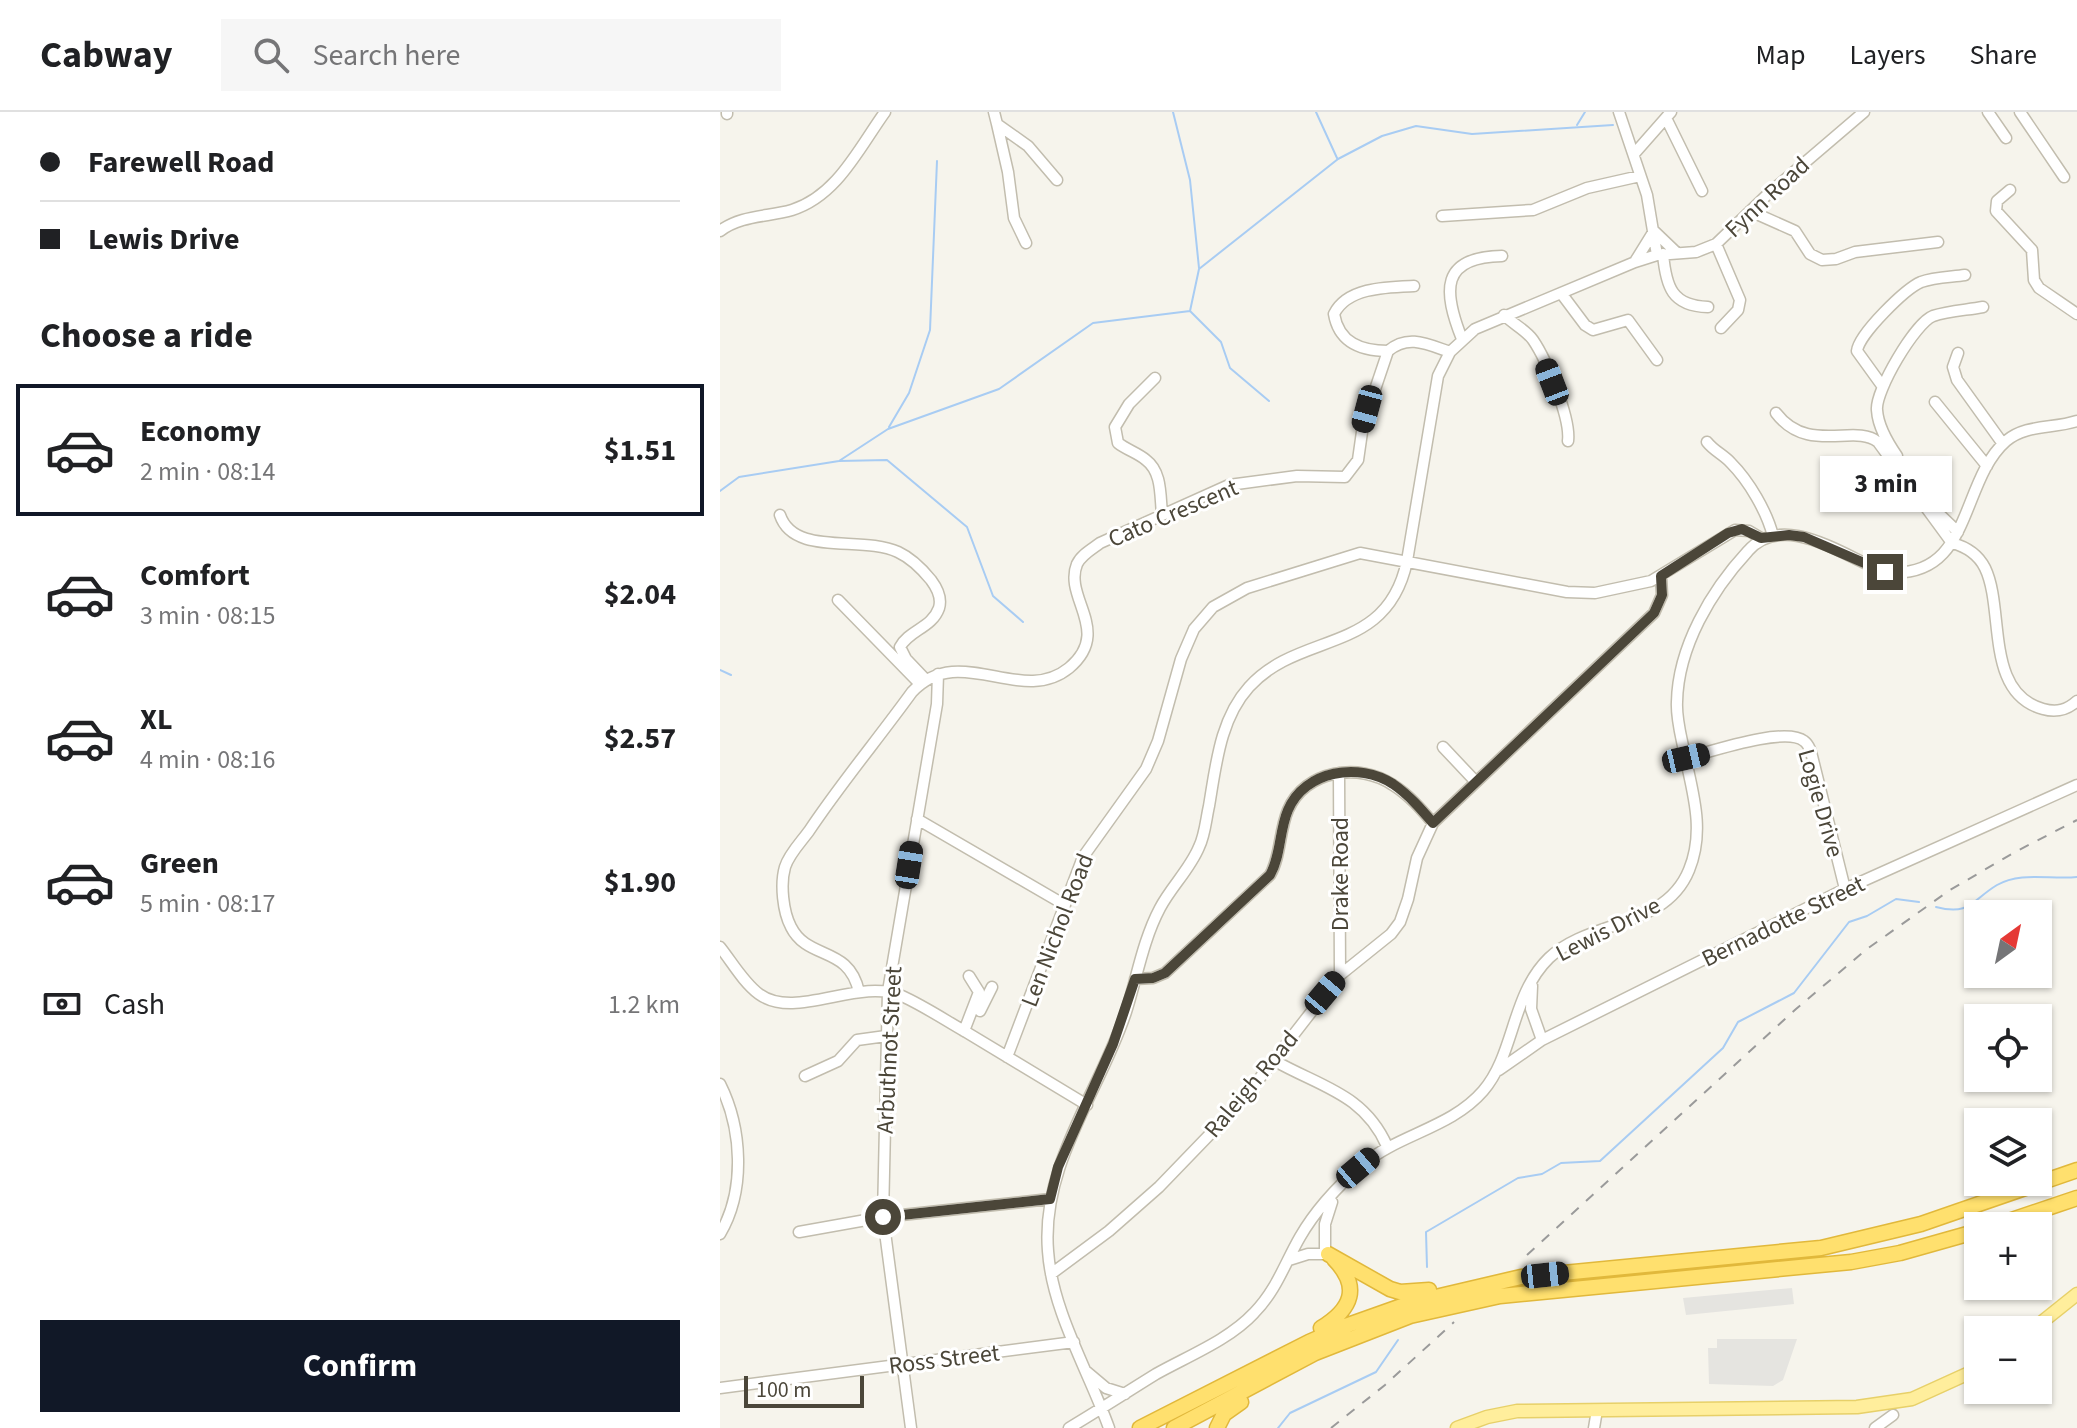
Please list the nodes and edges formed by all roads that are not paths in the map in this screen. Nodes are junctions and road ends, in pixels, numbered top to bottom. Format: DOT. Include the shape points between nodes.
graph roads {
  1 [pos="885,112"];
  2 [pos="994,112"];
  3 [pos="1619,112"];
  4 [pos="1864,112"];
  5 [pos="1988,112"];
  6 [pos="2020,112"];
  7 [pos="1669,115"];
  8 [pos="997,124"];
  9 [pos="2006,138"];
  10 [pos="1634,154"];
  11 [pos="1640,176"];
  12 [pos="2064,177"];
  13 [pos="1057,180"];
  14 [pos="2010,190"];
  15 [pos="1702,191"];
  16 [pos="1750,211"];
  17 [pos="1442,216"];
  18 [pos="720,231"];
  19 [pos="1654,231"];
  20 [pos="1938,242"];
  21 [pos="1026,243"];
  22 [pos="1716,244"];
  23 [pos="1677,253"];
  24 [pos="1660,255"];
  25 [pos="1502,256"];
  26 [pos="1635,262"];
  27 [pos="1965,275"];
  28 [pos="1414,286"];
  29 [pos="1561,293"];
  30 [pos="1708,307"];
  31 [pos="1983,307"];
  32 [pos="2077,314"];
  33 [pos="1504,315"];
  34 [pos="1721,328"];
  35 [pos="1462,339"];
  36 [pos="1388,351"];
  37 [pos="1450,352"];
  38 [pos="1958,353"];
  39 [pos="1657,360"];
  40 [pos="1155,378"];
  41 [pos="1883,387"];
  42 [pos="1935,402"];
  43 [pos="1776,413"];
  44 [pos="2077,421"];
  45 [pos="1568,441"];
  46 [pos="1707,442"];
  47 [pos="2003,444"];
  48 [pos="1987,466"];
  49 [pos="1162,514"];
  50 [pos="780,515"];
  51 [pos="1773,536"];
  52 [pos="1955,537"];
  53 [pos="1761,538"];
  54 [pos="1407,561"];
  55 [pos="1661,576"];
  56 [pos="838,600"];
  57 [pos="938,674"];
  58 [pos="923,682"];
  59 [pos="2077,701"];
  60 [pos="1443,747"];
  61 [pos="1686,758"];
  62 [pos="1339,773"];
  63 [pos="1476,782"];
  64 [pos="2077,785"];
  65 [pos="917,819"];
  66 [pos="1433,823"];
  67 [pos="1845,889"];
  68 [pos="1065,905"];
  69 [pos="720,947"];
  70 [pos="1340,975"];
  71 [pos="969,976"];
  72 [pos="1135,979"];
  73 [pos="1532,984"];
  74 [pos="992,987"];
  75 [pos="888,991"];
  76 [pos="859,992"];
  77 [pos="967,1033"];
  78 [pos="886,1036"];
  79 [pos="1542,1040"];
  80 [pos="1007,1057"];
  81 [pos="1275,1061"];
  82 [pos="1498,1071"];
  83 [pos="805,1076"];
  84 [pos="720,1084"];
  85 [pos="1087,1105"];
  86 [pos="1387,1146"];
  87 [pos="2077,1170"];
  88 [pos="1344,1183"];
  89 [pos="2077,1198"];
  90 [pos="1050,1199"];
  91 [pos="2036,1212"];
  92 [pos="883,1217"];
  93 [pos="799,1232"];
  94 [pos="720,1234"];
  95 [pos="1964,1235"];
  96 [pos="1326,1253"];
  97 [pos="1289,1260"];
  98 [pos="1051,1274"];
  99 [pos="1502,1280"];
  100 [pos="2077,1294"];
  101 [pos="2050,1316"];
  102 [pos="1348,1339"];
  103 [pos="1074,1342"];
  104 [pos="1270,1361"];
  105 [pos="904,1364"];
  106 [pos="1085,1371"];
  107 [pos="1964,1375"];
  108 [pos="720,1388"];
  109 [pos="1125,1394"];
  110 [pos="1101,1409"];
  111 [pos="1597,1410"];
  112 [pos="1893,1415"];
  113 [pos="1107,1424"];
  114 [pos="911,1428"];
  115 [pos="1069,1428"];
  116 [pos="1140,1428"];
  117 [pos="1174,1428"];
  118 [pos="1217,1428"];
  119 [pos="1457,1428"];
  120 [pos="1594,1428"];
  121 [pos="1875,1428"];
  1 -- 18 [label="street" via="826,192 788,211 740,220"];
  2 -- 8 [label="street"];
  3 -- 10 [label="street"];
  4 -- 16 [label="street, Fynn Road"];
  5 -- 9 [label="street"];
  6 -- 12 [label="street"];
  7 -- 10 [label="street"];
  7 -- 15 [label="street"];
  8 -- 13 [label="street" via="1028,146"];
  8 -- 21 [label="street" via="1014,218"];
  10 -- 11 [label="street"];
  11 -- 17 [label="street" via="1587,188 1533,210"];
  11 -- 19 [label="street"];
  14 -- 32 [label="street" via="1995,204 1996,211 2032,250 2039,288"];
  16 -- 20 [label="street" via="1795,231 1810,254 1822,260"];
  16 -- 22 [label="street, Fynn Road"];
  19 -- 23 [label="street"];
  19 -- 24 [label="street"];
  19 -- 26 [label="street"];
  22 -- 23 [label="street, Fynn Road"];
  22 -- 34 [label="street" via="1740,300"];
  23 -- 24 [label="street, Fynn Road"];
  24 -- 26 [label="street, Fynn Road"];
  24 -- 30 [label="street" via="1671,291 1688,304"];
  25 -- 35 [label="street" via="1472,259 1449,280"];
  26 -- 29 [label="street, Fynn Road"];
  27 -- 41 [label="street" via="1912,287 1862,339 1857,351"];
  28 -- 36 [label="street" via="1371,290 1348,299 1334,314 1353,345"];
  29 -- 33 [label="street, Fynn Road"];
  29 -- 39 [label="street" via="1593,330 1628,320"];
  31 -- 41 [label="street" via="1922,323"];
  33 -- 35 [label="street, Fynn Road"];
  33 -- 45 [label="street" via="1529,335 1541,354 1567,423"];
  35 -- 37 [label="street, Fynn Road"];
  36 -- 37 [label="street" via="1406,341"];
  36 -- 49 [label="street, Cato Crescent" via="1372,392 1358,460 1345,477 1241,482"];
  37 -- 54 [label="street" via="1438,376"];
  38 -- 47 [label="street" via="1953,367 1957,380"];
  40 -- 49 [label="street" via="1115,427 1118,443 1144,458 1158,475"];
  41 -- 52 [label="street" via="1878,421"];
  42 -- 48 [label="street"];
  43 -- 52 [label="street" via="1806,434 1874,438"];
  44 -- 47 [label="street" via="2032,428"];
  46 -- 51 [label="street" via="1740,475 1767,514"];
  47 -- 48 [label="street"];
  48 -- 52 [label="street"];
  49 -- 57 [label="street, Cato Crescent" via="1100,543 1077,564 1088,634 1083,653 1067,669 1033,682 975,672"];
  50 -- 58 [label="street" via="800,539 879,546 897,551 922,569 937,588 939,608 926,627 900,647"];
  51 -- 52 [label="street" via="1804,537 1896,573 1926,566"];
  51 -- 53 [label="street"];
  52 -- 59 [label="street" via="1987,571 2002,663 2015,690 2041,709 2056,711"];
  53 -- 55 [label="street, Len Nichol Road" via="1735,530"];
  53 -- 61 [label="street, Lewis Drive" via="1713,597 1687,648 1676,705"];
  54 -- 55 [label="street, Len Nichol Road" via="1580,593 1633,587"];
  54 -- 68 [label="street, Len Nichol Road" via="1352,553 1247,588 1202,617 1181,659 1146,769 1083,857"];
  54 -- 72 [label="street" via="1398,591 1376,618 1352,634 1271,667 1236,703 1224,727 1200,846 1154,919"];
  55 -- 63 [label="street" via="1662,595 1654,613"];
  56 -- 58 [label="street"];
  57 -- 58 [label="street, Cato Crescent"];
  57 -- 65 [label="street, Arbuthnot Street"];
  58 -- 76 [label="street, Cato Crescent" via="785,866 791,928 799,939 847,965"];
  60 -- 63 [label="street"];
  61 -- 67 [label="street, Logie Drive" via="1780,736 1803,739"];
  61 -- 73 [label="street, Lewis Drive" via="1698,835 1681,885 1642,916 1575,941 1551,956"];
  62 -- 66 [label="street" via="1381,778 1413,800"];
  62 -- 70 [label="street, Drake Road"];
  62 -- 72 [label="street" via="1316,779 1292,803 1275,865 1261,884 1165,973"];
  63 -- 66 [label="street"];
  64 -- 67 [label="street, Bernadotte Street"];
  65 -- 68 [label="street"];
  65 -- 75 [label="street, Arbuthnot Street"];
  66 -- 70 [label="street, Raleigh Road" via="1417,858 1400,922"];
  67 -- 79 [label="street, Bernadotte Street"];
  68 -- 80 [label="street, Len Nichol Road"];
  69 -- 76 [label="street" via="748,984 771,1001 796,1003"];
  70 -- 81 [label="street, Raleigh Road"];
  71 -- 77 [label="street" via="979,992"];
  72 -- 85 [label="street"];
  73 -- 79 [label="street, Lewis Drive" via="1531,1009"];
  73 -- 82 [label="street, Lewis Drive" via="1522,997"];
  74 -- 77 [label="street"];
  75 -- 76 [label="street"];
  75 -- 77 [label="street"];
  75 -- 78 [label="street, Arbuthnot Street"];
  77 -- 80 [label="street"];
  78 -- 83 [label="street" via="853,1042 838,1061"];
  78 -- 92 [label="street, Arbuthnot Street"];
  79 -- 82 [label="street, Bernadotte Street"];
  80 -- 85 [label="street"];
  81 -- 86 [label="street" via="1361,1107"];
  81 -- 98 [label="street, Raleigh Road" via="1149,1197"];
  82 -- 86 [label="street, Lewis Drive" via="1455,1115"];
  84 -- 94 [label="street" via="734,1123 738,1158 734,1196"];
  85 -- 90 [label="street" via="1058,1167"];
  86 -- 88 [label="street, Lewis Drive"];
  87 -- 99 [label="highway" via="1921,1224 1821,1248"];
  88 -- 96 [label="street" via="1328,1212"];
  88 -- 97 [label="street, Lewis Drive" via="1310,1222"];
  89 -- 91 [label="highway"];
  90 -- 92 [label="street"];
  90 -- 98 [label="street"];
  92 -- 93 [label="street"];
  92 -- 105 [label="street, Arbuthnot Street"];
  95 -- 102 [label="highway" via="1851,1262 1500,1296 1410,1316"];
  96 -- 97 [label="street"];
  96 -- 99 [label="highway" via="1400,1292"];
  96 -- 104 [label="highway" via="1348,1277 1351,1295 1344,1310"];
  97 -- 109 [label="street, Lewis Drive" via="1248,1319"];
  98 -- 103 [label="street"];
  99 -- 104 [label="highway" via="1410,1303"];
  100 -- 101 [label="main road"];
  102 -- 117 [label="highway"];
  102 -- 118 [label="highway" via="1231,1408"];
  103 -- 105 [label="street, Ross Street"];
  103 -- 106 [label="street"];
  104 -- 116 [label="highway"];
  105 -- 108 [label="street, Ross Street"];
  105 -- 114 [label="street, Arbuthnot Street"];
  106 -- 109 [label="street" via="1106,1388"];
  106 -- 110 [label="street"];
  107 -- 111 [label="main road" via="1912,1399 1857,1407"];
  109 -- 110 [label="street, Lewis Drive"];
  110 -- 113 [label="street"];
  110 -- 115 [label="street, Lewis Drive"];
  111 -- 119 [label="main road" via="1517,1411"];
  111 -- 120 [label="street"];
  112 -- 121 [label="street"];
}
